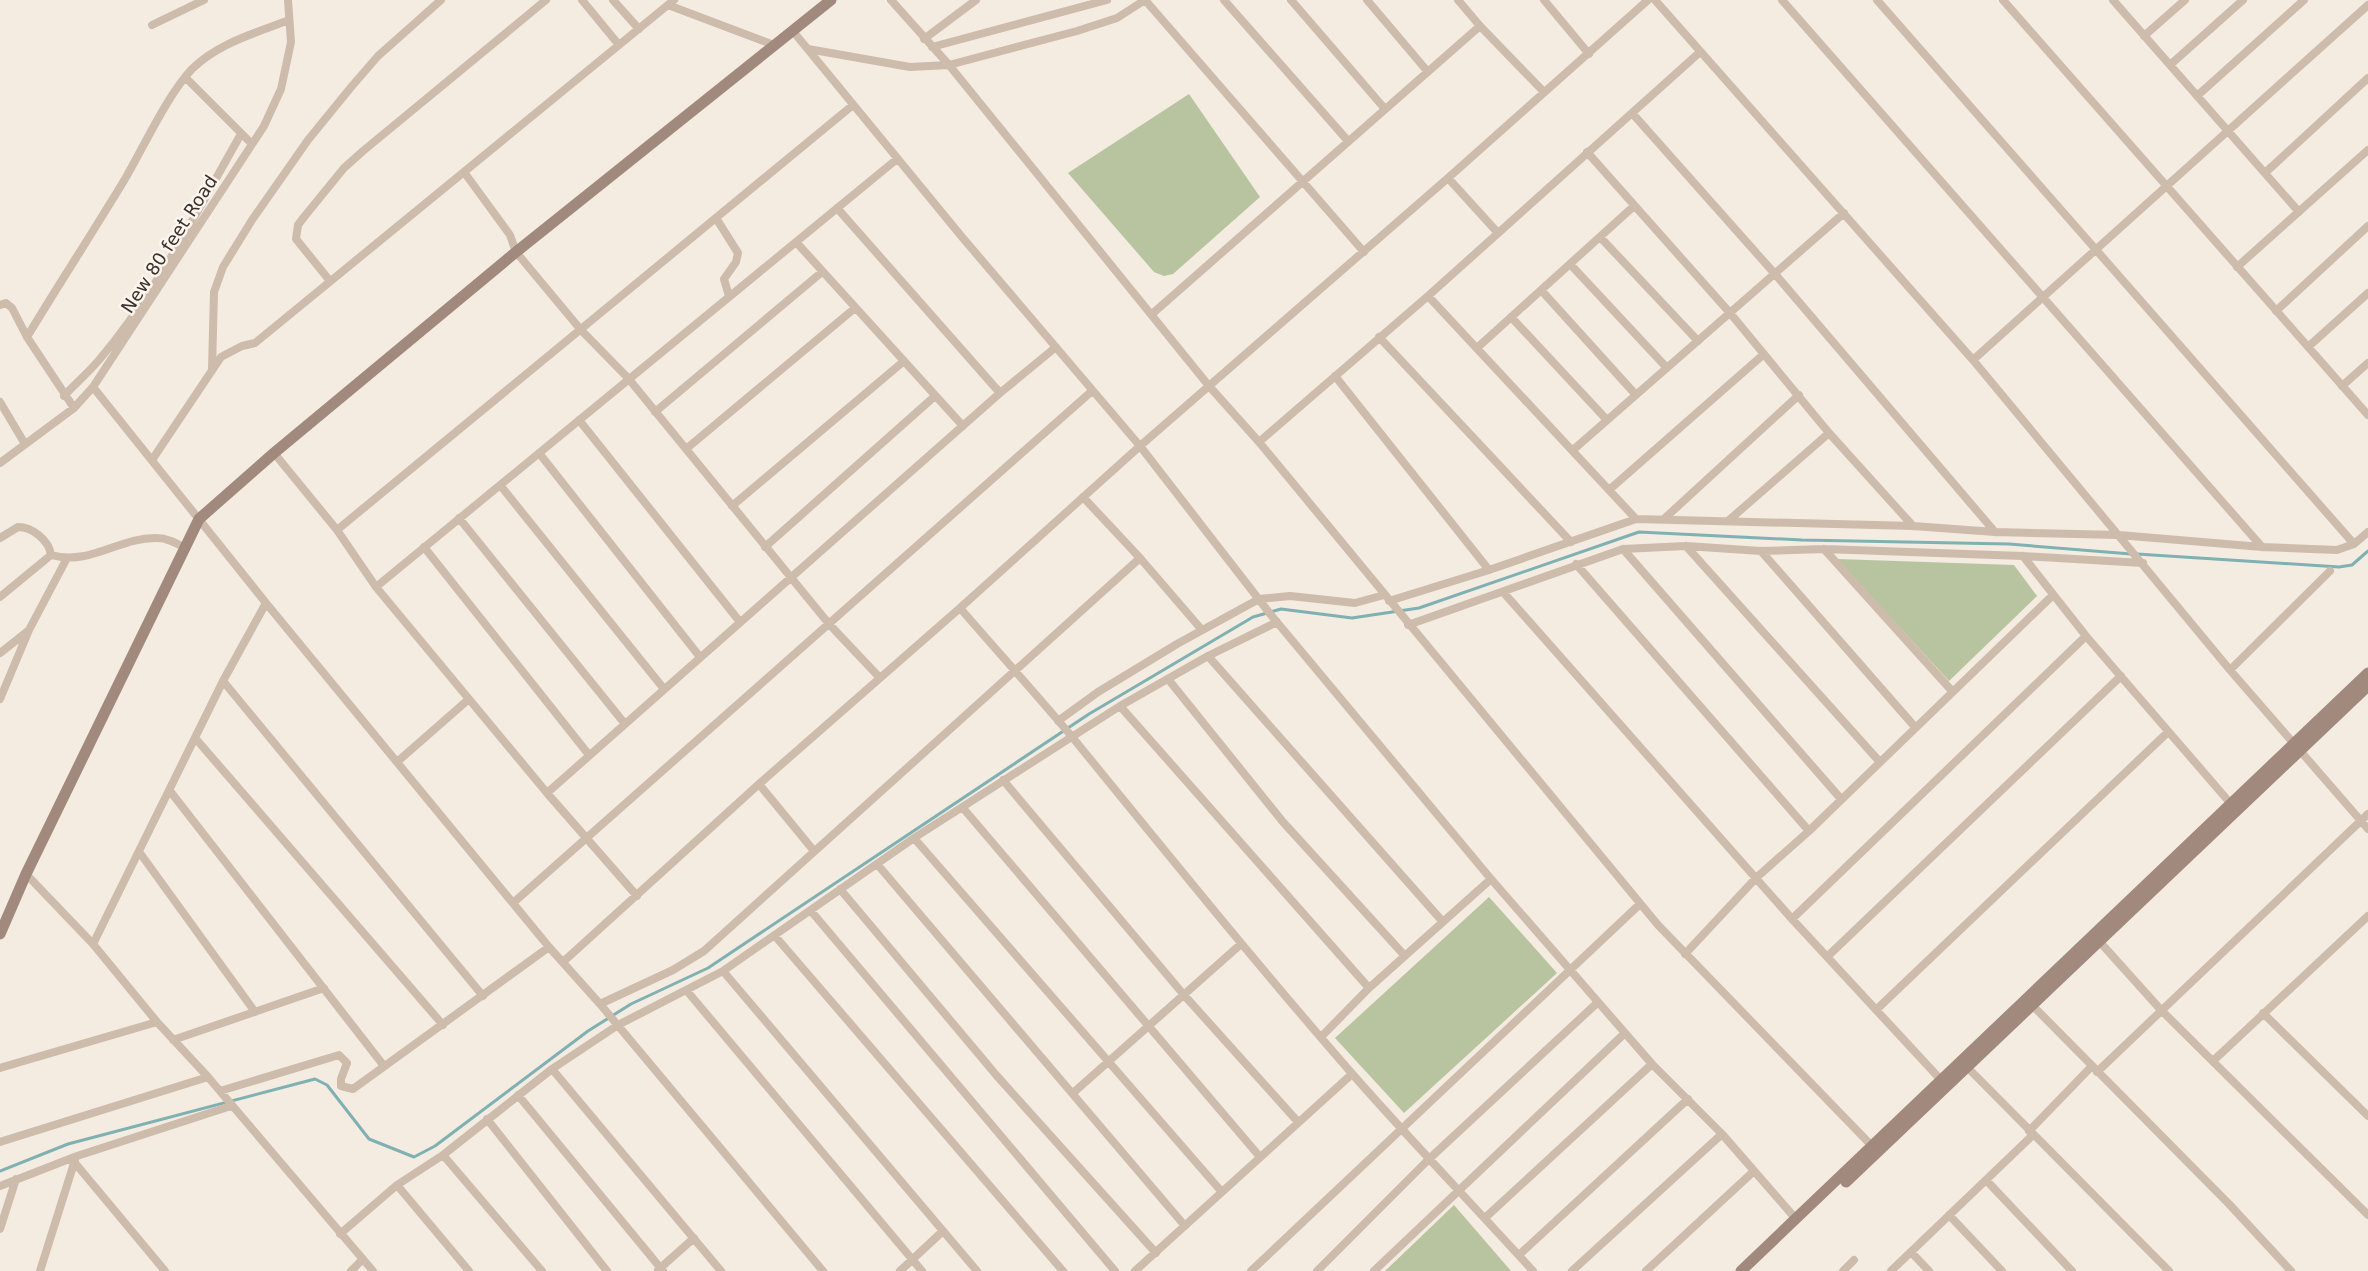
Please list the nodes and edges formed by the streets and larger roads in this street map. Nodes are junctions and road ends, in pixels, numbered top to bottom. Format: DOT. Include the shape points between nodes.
graph roads {
  1 [pos="204,0"];
  2 [pos="288,0"];
  3 [pos="441,0"];
  4 [pos="546,0"];
  5 [pos="582,0"];
  6 [pos="613,0"];
  7 [pos="830,0"];
  8 [pos="891,0"];
  9 [pos="976,0"];
  10 [pos="1107,0"];
  11 [pos="1145,0"];
  12 [pos="1224,0"];
  13 [pos="1291,0"];
  14 [pos="1367,0"];
  15 [pos="1458,0"];
  16 [pos="1544,0"];
  17 [pos="1648,0"];
  18 [pos="1655,0"];
  19 [pos="1782,0"];
  20 [pos="1877,0"];
  21 [pos="2003,0"];
  22 [pos="2184,0"];
  23 [pos="2243,0"];
  24 [pos="2304,0"];
  25 [pos="2117,1"];
  26 [pos="670,2"];
  27 [pos="2368,5"];
  28 [pos="2361,10"];
  29 [pos="2368,18"];
  30 [pos="289,20"];
  31 [pos="152,25"];
  32 [pos="1480,26"];
  33 [pos="639,29"];
  34 [pos="792,30"];
  35 [pos="2144,36"];
  36 [pos="924,39"];
  37 [pos="620,45"];
  38 [pos="774,45"];
  39 [pos="932,47"];
  40 [pos="808,49"];
  41 [pos="1700,52"];
  42 [pos="1589,54"];
  43 [pos="949,65"];
  44 [pos="2170,65"];
  45 [pos="1428,72"];
  46 [pos="185,78"];
  47 [pos="2368,78"];
  48 [pos="1544,92"];
  49 [pos="2197,96"];
  50 [pos="853,105"];
  51 [pos="1385,108"];
  52 [pos="1632,113"];
  53 [pos="2228,131"];
  54 [pos="241,134"];
  55 [pos="1348,141"];
  56 [pos="252,144"];
  57 [pos="2368,150"];
  58 [pos="1587,152"];
  59 [pos="897,159"];
  60 [pos="464,172"];
  61 [pos="2265,174"];
  62 [pos="1448,178"];
  63 [pos="1302,181"];
  64 [pos="2167,187"];
  65 [pos="1634,206"];
  66 [pos="837,208"];
  67 [pos="2298,212"];
  68 [pos="1844,213"];
  69 [pos="716,218"];
  70 [pos="2368,226"];
  71 [pos="1498,233"];
  72 [pos="1600,237"];
  73 [pos="796,242"];
  74 [pos="2098,249"];
  75 [pos="516,252"];
  76 [pos="1364,252"];
  77 [pos="1570,264"];
  78 [pos="2237,267"];
  79 [pos="822,272"];
  80 [pos="1775,274"];
  81 [pos="330,281"];
  82 [pos="1541,290"];
  83 [pos="2368,293"];
  84 [pos="729,296"];
  85 [pos="1428,296"];
  86 [pos="2045,297"];
  87 [pos="0,305"];
  88 [pos="855,308"];
  89 [pos="2276,310"];
  90 [pos="1730,313"];
  91 [pos="1152,314"];
  92 [pos="1511,317"];
  93 [pos="581,330"];
  94 [pos="27,337"];
  95 [pos="1379,337"];
  96 [pos="1698,341"];
  97 [pos="1056,347"];
  98 [pos="2308,347"];
  99 [pos="1477,348"];
  100 [pos="1764,354"];
  101 [pos="1973,360"];
  102 [pos="904,361"];
  103 [pos="2368,363"];
  104 [pos="1667,368"];
  105 [pos="212,369"];
  106 [pos="1335,376"];
  107 [pos="628,378"];
  108 [pos="93,386"];
  109 [pos="1209,386"];
  110 [pos="2342,386"];
  111 [pos="1092,391"];
  112 [pos="1000,393"];
  113 [pos="1636,395"];
  114 [pos="1799,395"];
  115 [pos="64,396"];
  116 [pos="935,396"];
  117 [pos="0,402"];
  118 [pos="74,408"];
  119 [pos="655,412"];
  120 [pos="2368,415"];
  121 [pos="579,420"];
  122 [pos="1608,420"];
  123 [pos="963,426"];
  124 [pos="1829,432"];
  125 [pos="1259,442"];
  126 [pos="25,444"];
  127 [pos="1140,446"];
  128 [pos="686,449"];
  129 [pos="1573,450"];
  130 [pos="274,453"];
  131 [pos="538,453"];
  132 [pos="152,460"];
  133 [pos="0,463"];
  134 [pos="500,485"];
  135 [pos="1609,490"];
  136 [pos="1083,497"];
  137 [pos="732,506"];
  138 [pos="459,518"];
  139 [pos="1665,518"];
  140 [pos="199,519"];
  141 [pos="1636,519"];
  142 [pos="1728,521"];
  143 [pos="1913,526"];
  144 [pos="337,530"];
  145 [pos="1995,532"];
  146 [pos="2368,532"];
  147 [pos="2119,535"];
  148 [pos="0,538"];
  149 [pos="1572,542"];
  150 [pos="2354,544"];
  151 [pos="1686,546"];
  152 [pos="424,547"];
  153 [pos="765,547"];
  154 [pos="2262,547"];
  155 [pos="186,548"];
  156 [pos="1623,549"];
  157 [pos="1824,549"];
  158 [pos="1761,551"];
  159 [pos="51,555"];
  160 [pos="2023,556"];
  161 [pos="67,558"];
  162 [pos="1140,558"];
  163 [pos="2143,563"];
  164 [pos="1576,564"];
  165 [pos="1489,570"];
  166 [pos="2330,571"];
  167 [pos="790,578"];
  168 [pos="376,586"];
  169 [pos="1504,592"];
  170 [pos="2053,595"];
  171 [pos="0,597"];
  172 [pos="1386,598"];
  173 [pos="1261,602"];
  174 [pos="266,603"];
  175 [pos="960,608"];
  176 [pos="740,622"];
  177 [pos="1277,622"];
  178 [pos="829,624"];
  179 [pos="1408,625"];
  180 [pos="29,630"];
  181 [pos="1202,630"];
  182 [pos="2086,636"];
  183 [pos="0,652"];
  184 [pos="1208,656"];
  185 [pos="700,657"];
  186 [pos="2230,670"];
  187 [pos="1015,672"];
  188 [pos="2368,673"];
  189 [pos="2121,676"];
  190 [pos="880,678"];
  191 [pos="1168,679"];
  192 [pos="223,681"];
  193 [pos="2368,686"];
  194 [pos="664,689"];
  195 [pos="1952,691"];
  196 [pos="0,698"];
  197 [pos="469,699"];
  198 [pos="1120,706"];
  199 [pos="1058,721"];
  200 [pos="625,724"];
  201 [pos="1915,728"];
  202 [pos="2168,732"];
  203 [pos="1071,736"];
  204 [pos="196,739"];
  205 [pos="2297,747"];
  206 [pos="589,755"];
  207 [pos="1880,761"];
  208 [pos="397,762"];
  209 [pos="1003,780"];
  210 [pos="759,784"];
  211 [pos="170,791"];
  212 [pos="547,793"];
  213 [pos="1841,799"];
  214 [pos="2231,804"];
  215 [pos="962,808"];
  216 [pos="2368,814"];
  217 [pos="2361,821"];
  218 [pos="2368,830"];
  219 [pos="1809,831"];
  220 [pos="587,837"];
  221 [pos="914,838"];
  222 [pos="814,851"];
  223 [pos="140,853"];
  224 [pos="878,864"];
  225 [pos="26,874"];
  226 [pos="1756,878"];
  227 [pos="1491,879"];
  228 [pos="840,889"];
  229 [pos="637,896"];
  230 [pos="513,903"];
  231 [pos="1640,904"];
  232 [pos="811,911"];
  233 [pos="2368,916"];
  234 [pos="1792,919"];
  235 [pos="1443,922"];
  236 [pos="0,934"];
  237 [pos="775,936"];
  238 [pos="2099,941"];
  239 [pos="92,944"];
  240 [pos="1241,944"];
  241 [pos="548,946"];
  242 [pos="1685,954"];
  243 [pos="1405,956"];
  244 [pos="1828,956"];
  245 [pos="563,962"];
  246 [pos="723,971"];
  247 [pos="1569,971"];
  248 [pos="324,988"];
  249 [pos="1369,988"];
  250 [pos="687,991"];
  251 [pos="1184,995"];
  252 [pos="483,996"];
  253 [pos="1597,1003"];
  254 [pos="600,1004"];
  255 [pos="2032,1005"];
  256 [pos="1876,1010"];
  257 [pos="2161,1010"];
  258 [pos="255,1012"];
  259 [pos="2264,1013"];
  260 [pos="157,1022"];
  261 [pos="442,1025"];
  262 [pos="618,1025"];
  263 [pos="1147,1027"];
  264 [pos="1625,1033"];
  265 [pos="1321,1037"];
  266 [pos="173,1040"];
  267 [pos="2213,1061"];
  268 [pos="1108,1062"];
  269 [pos="1652,1064"];
  270 [pos="384,1066"];
  271 [pos="1967,1067"];
  272 [pos="0,1068"];
  273 [pos="552,1068"];
  274 [pos="2094,1069"];
  275 [pos="1352,1074"];
  276 [pos="208,1077"];
  277 [pos="1941,1080"];
  278 [pos="220,1091"];
  279 [pos="1073,1094"];
  280 [pos="518,1095"];
  281 [pos="1688,1099"];
  282 [pos="231,1106"];
  283 [pos="2368,1116"];
  284 [pos="487,1119"];
  285 [pos="1298,1122"];
  286 [pos="1402,1130"];
  287 [pos="2031,1133"];
  288 [pos="1722,1134"];
  289 [pos="0,1142"];
  290 [pos="1872,1146"];
  291 [pos="443,1155"];
  292 [pos="1260,1157"];
  293 [pos="76,1159"];
  294 [pos="1428,1160"];
  295 [pos="1754,1171"];
  296 [pos="16,1180"];
  297 [pos="1986,1180"];
  298 [pos="398,1185"];
  299 [pos="0,1186"];
  300 [pos="1222,1191"];
  301 [pos="1457,1191"];
  302 [pos="1949,1215"];
  303 [pos="2368,1215"];
  304 [pos="1486,1217"];
  305 [pos="1796,1219"];
  306 [pos="1185,1226"];
  307 [pos="0,1229"];
  308 [pos="943,1231"];
  309 [pos="340,1234"];
  310 [pos="694,1238"];
  311 [pos="1910,1252"];
  312 [pos="1156,1253"];
  313 [pos="1519,1255"];
  314 [pos="363,1259"];
  315 [pos="912,1259"];
  316 [pos="1854,1260"];
  317 [pos="660,1270"];
  318 [pos="40,1271"];
  319 [pos="165,1271"];
  320 [pos="351,1271"];
  321 [pos="373,1271"];
  322 [pos="469,1271"];
  323 [pos="542,1271"];
  324 [pos="607,1271"];
  325 [pos="722,1271"];
  326 [pos="823,1271"];
  327 [pos="900,1271"];
  328 [pos="922,1271"];
  329 [pos="977,1271"];
  330 [pos="1063,1271"];
  331 [pos="1115,1271"];
  332 [pos="1135,1271"];
  333 [pos="1251,1271"];
  334 [pos="1317,1271"];
  335 [pos="1374,1271"];
  336 [pos="1534,1271"];
  337 [pos="1572,1271"];
  338 [pos="1646,1271"];
  339 [pos="1741,1271"];
  340 [pos="1752,1271"];
  341 [pos="1843,1271"];
  342 [pos="1891,1271"];
  343 [pos="1929,1271"];
  344 [pos="2002,1271"];
  345 [pos="2072,1271"];
  346 [pos="2169,1271"];
  347 [pos="2292,1271"];
  1 -- 31 [label="street"];
  2 -- 30 [label="street, New 80 feet Road"];
  3 -- 105 [label="street" via="378,56 352,86 308,140 252,220 223,267 214,292"];
  4 -- 81 [label="street" via="363,150 304,217 298,225 296,239"];
  5 -- 37 [label="street"];
  6 -- 33 [label="street"];
  7 -- 34 [label="street"];
  8 -- 36 [label="street"];
  9 -- 36 [label="street"];
  10 -- 39 [label="street"];
  11 -- 43 [label="street" via="1117,18"];
  11 -- 63 [label="street"];
  12 -- 55 [label="street"];
  13 -- 51 [label="street"];
  14 -- 45 [label="street"];
  15 -- 32 [label="street"];
  16 -- 42 [label="street"];
  17 -- 42 [label="street"];
  18 -- 41 [label="street"];
  19 -- 86 [label="street"];
  20 -- 74 [label="street"];
  21 -- 64 [label="street"];
  22 -- 35 [label="street"];
  23 -- 44 [label="street"];
  24 -- 49 [label="street"];
  25 -- 35 [label="street"];
  26 -- 33 [label="street"];
  26 -- 38 [label="street"];
  27 -- 28 [label="street"];
  28 -- 29 [label="street"];
  28 -- 53 [label="street"];
  30 -- 46 [label="street" via="212,52"];
  30 -- 56 [label="street, New 80 feet Road" via="291,42 281,89"];
  32 -- 45 [label="street"];
  32 -- 48 [label="street"];
  33 -- 37 [label="street"];
  34 -- 38 [label="street"];
  34 -- 40 [label="street"];
  35 -- 44 [label="street"];
  36 -- 39 [label="street"];
  37 -- 60 [label="street"];
  38 -- 75 [label="street"];
  39 -- 43 [label="street"];
  40 -- 43 [label="street" via="910,67"];
  40 -- 50 [label="street"];
  41 -- 52 [label="street"];
  41 -- 68 [label="street"];
  42 -- 48 [label="street"];
  43 -- 91 [label="street"];
  44 -- 49 [label="street"];
  45 -- 51 [label="street"];
  46 -- 54 [label="street"];
  46 -- 94 [label="street"];
  47 -- 61 [label="street"];
  48 -- 62 [label="street"];
  49 -- 53 [label="street"];
  50 -- 59 [label="street"];
  50 -- 69 [label="street"];
  51 -- 55 [label="street"];
  52 -- 58 [label="street"];
  52 -- 80 [label="street"];
  53 -- 61 [label="street"];
  53 -- 64 [label="street"];
  54 -- 56 [label="street"];
  54 -- 115 [label="street" via="180,242 136,311 99,360"];
  55 -- 63 [label="street"];
  56 -- 108 [label="street, New 80 feet Road"];
  57 -- 67 [label="street"];
  58 -- 65 [label="street"];
  58 -- 71 [label="street"];
  59 -- 66 [label="street"];
  59 -- 97 [label="street"];
  60 -- 75 [label="street" via="510,235"];
  60 -- 81 [label="street"];
  61 -- 67 [label="street"];
  62 -- 71 [label="street"];
  62 -- 76 [label="street"];
  63 -- 76 [label="street"];
  63 -- 91 [label="street"];
  64 -- 74 [label="street"];
  64 -- 78 [label="street"];
  65 -- 72 [label="street"];
  65 -- 90 [label="street"];
  66 -- 73 [label="street"];
  66 -- 112 [label="street"];
  67 -- 78 [label="street"];
  68 -- 80 [label="street"];
  68 -- 101 [label="street"];
  69 -- 84 [label="street" via="738,252 736,262 724,279"];
  69 -- 93 [label="street"];
  70 -- 89 [label="street"];
  71 -- 85 [label="street"];
  72 -- 77 [label="street"];
  72 -- 96 [label="street"];
  73 -- 79 [label="street"];
  73 -- 84 [label="street"];
  74 -- 86 [label="street"];
  74 -- 150 [label="street"];
  75 -- 93 [label="street"];
  75 -- 130 [label="street"];
  76 -- 109 [label="street"];
  77 -- 82 [label="street"];
  77 -- 104 [label="street"];
  78 -- 89 [label="street"];
  79 -- 88 [label="street"];
  79 -- 119 [label="street"];
  80 -- 90 [label="street"];
  80 -- 145 [label="street"];
  81 -- 105 [label="street" via="255,343 230,351"];
  82 -- 92 [label="street"];
  82 -- 113 [label="street"];
  83 -- 98 [label="street"];
  84 -- 107 [label="street"];
  85 -- 95 [label="street"];
  85 -- 99 [label="street"];
  86 -- 101 [label="street"];
  86 -- 154 [label="street"];
  87 -- 94 [label="street" via="6,303 12,308"];
  88 -- 102 [label="street"];
  88 -- 128 [label="street"];
  89 -- 98 [label="street"];
  90 -- 96 [label="street"];
  90 -- 100 [label="street"];
  91 -- 109 [label="street"];
  92 -- 99 [label="street"];
  92 -- 122 [label="street"];
  93 -- 107 [label="street"];
  93 -- 144 [label="street"];
  94 -- 115 [label="street"];
  95 -- 106 [label="street"];
  95 -- 149 [label="street"];
  96 -- 104 [label="street"];
  97 -- 111 [label="street"];
  97 -- 112 [label="street"];
  98 -- 110 [label="street"];
  99 -- 129 [label="street"];
  100 -- 114 [label="street"];
  100 -- 135 [label="street"];
  101 -- 147 [label="street"];
  102 -- 116 [label="street"];
  102 -- 137 [label="street"];
  103 -- 110 [label="street"];
  104 -- 113 [label="street"];
  105 -- 132 [label="street"];
  106 -- 125 [label="street"];
  106 -- 165 [label="street"];
  107 -- 119 [label="street"];
  107 -- 121 [label="street"];
  108 -- 118 [label="street, New 80 feet Road"];
  108 -- 132 [label="street"];
  109 -- 125 [label="street"];
  109 -- 127 [label="street"];
  110 -- 120 [label="street"];
  111 -- 127 [label="street"];
  111 -- 178 [label="street"];
  112 -- 123 [label="street"];
  113 -- 122 [label="street"];
  114 -- 124 [label="street"];
  114 -- 139 [label="street"];
  115 -- 118 [label="street"];
  116 -- 123 [label="street"];
  116 -- 153 [label="street"];
  117 -- 126 [label="street"];
  118 -- 126 [label="street, New 80 feet Road"];
  119 -- 128 [label="street"];
  121 -- 131 [label="street"];
  121 -- 176 [label="street"];
  122 -- 129 [label="street"];
  123 -- 167 [label="street"];
  124 -- 142 [label="street"];
  124 -- 143 [label="street"];
  125 -- 172 [label="street"];
  126 -- 133 [label="street, New 80 feet Road"];
  127 -- 136 [label="street"];
  127 -- 173 [label="street"];
  128 -- 137 [label="street"];
  129 -- 135 [label="street"];
  130 -- 140 [label="street"];
  130 -- 144 [label="street"];
  131 -- 134 [label="street"];
  131 -- 185 [label="street"];
  132 -- 140 [label="street"];
  134 -- 138 [label="street"];
  134 -- 194 [label="street"];
  135 -- 141 [label="street"];
  136 -- 162 [label="street"];
  136 -- 175 [label="street"];
  137 -- 153 [label="street"];
  138 -- 152 [label="street"];
  138 -- 200 [label="street"];
  139 -- 141 [label="street"];
  139 -- 142 [label="street"];
  140 -- 155 [label="street"];
  140 -- 174 [label="street"];
  141 -- 149 [label="street"];
  142 -- 143 [label="street"];
  143 -- 145 [label="street"];
  144 -- 168 [label="street"];
  145 -- 147 [label="street"];
  146 -- 150 [label="street"];
  147 -- 154 [label="street"];
  147 -- 163 [label="street"];
  148 -- 159 [label="street" via="18,527 28,529 45,541"];
  149 -- 165 [label="street"];
  150 -- 154 [label="street" via="2341,550"];
  151 -- 156 [label="street"];
  151 -- 158 [label="street"];
  151 -- 207 [label="street"];
  152 -- 168 [label="street"];
  152 -- 206 [label="street"];
  153 -- 167 [label="street"];
  155 -- 161 [label="street" via="170,540 156,538"];
  155 -- 225 [label="street"];
  156 -- 164 [label="street"];
  156 -- 213 [label="street"];
  157 -- 158 [label="street"];
  157 -- 160 [label="street"];
  157 -- 195 [label="street"];
  158 -- 201 [label="street"];
  159 -- 161 [label="street"];
  159 -- 171 [label="street"];
  160 -- 163 [label="street"];
  160 -- 170 [label="street"];
  161 -- 180 [label="street"];
  162 -- 181 [label="street"];
  162 -- 187 [label="street"];
  163 -- 186 [label="street"];
  164 -- 169 [label="street"];
  164 -- 219 [label="street"];
  165 -- 172 [label="street"];
  166 -- 186 [label="street"];
  167 -- 176 [label="street"];
  167 -- 178 [label="street"];
  168 -- 197 [label="street"];
  169 -- 179 [label="street"];
  169 -- 226 [label="street"];
  170 -- 182 [label="street"];
  170 -- 195 [label="street"];
  172 -- 173 [label="street" via="1355,603 1290,596"];
  172 -- 179 [label="street"];
  173 -- 177 [label="street"];
  173 -- 181 [label="street"];
  174 -- 192 [label="street"];
  174 -- 208 [label="street"];
  175 -- 187 [label="street"];
  175 -- 190 [label="street"];
  176 -- 185 [label="street"];
  177 -- 184 [label="street"];
  177 -- 227 [label="street"];
  178 -- 190 [label="street"];
  178 -- 220 [label="street"];
  179 -- 231 [label="street"];
  180 -- 183 [label="street"];
  180 -- 196 [label="street"];
  181 -- 199 [label="street" via="1098,692"];
  182 -- 189 [label="street"];
  182 -- 234 [label="street"];
  184 -- 191 [label="street"];
  184 -- 235 [label="street"];
  185 -- 194 [label="street"];
  186 -- 205 [label="street"];
  187 -- 199 [label="street"];
  187 -- 222 [label="street"];
  188 -- 205 [label="street"];
  189 -- 202 [label="street"];
  189 -- 244 [label="street"];
  190 -- 210 [label="street"];
  191 -- 198 [label="street"];
  191 -- 243 [label="street" via="1283,822"];
  192 -- 204 [label="street"];
  192 -- 252 [label="street"];
  193 -- 205 [label="street"];
  194 -- 200 [label="street"];
  195 -- 201 [label="street"];
  197 -- 208 [label="street"];
  197 -- 212 [label="street"];
  198 -- 203 [label="street"];
  198 -- 249 [label="street"];
  199 -- 203 [label="street"];
  200 -- 206 [label="street"];
  201 -- 207 [label="street"];
  202 -- 214 [label="street"];
  202 -- 256 [label="street"];
  203 -- 209 [label="street"];
  203 -- 240 [label="street"];
  204 -- 211 [label="street"];
  204 -- 261 [label="street"];
  205 -- 214 [label="street"];
  205 -- 217 [label="street"];
  205 -- 238 [label="street"];
  206 -- 212 [label="street"];
  207 -- 213 [label="street"];
  208 -- 230 [label="street"];
  209 -- 215 [label="street"];
  209 -- 251 [label="street"];
  210 -- 222 [label="street"];
  210 -- 229 [label="street"];
  211 -- 223 [label="street"];
  211 -- 248 [label="street"];
  212 -- 220 [label="street"];
  213 -- 219 [label="street"];
  214 -- 277 [label="street"];
  215 -- 221 [label="street"];
  215 -- 263 [label="street"];
  216 -- 217 [label="street"];
  217 -- 218 [label="street"];
  217 -- 257 [label="street"];
  219 -- 226 [label="street"];
  220 -- 229 [label="street"];
  220 -- 230 [label="street"];
  221 -- 224 [label="street"];
  221 -- 268 [label="street"];
  222 -- 254 [label="street" via="704,951 673,970"];
  223 -- 239 [label="street"];
  223 -- 258 [label="street"];
  224 -- 228 [label="street"];
  224 -- 279 [label="street"];
  225 -- 236 [label="street"];
  225 -- 239 [label="street"];
  226 -- 234 [label="street"];
  226 -- 242 [label="street"];
  227 -- 235 [label="street"];
  227 -- 247 [label="street"];
  228 -- 232 [label="street"];
  228 -- 312 [label="street" via="997,1076"];
  229 -- 245 [label="street"];
  230 -- 241 [label="street"];
  231 -- 242 [label="street"];
  231 -- 247 [label="street"];
  232 -- 237 [label="street"];
  232 -- 331 [label="street"];
  233 -- 259 [label="street"];
  234 -- 244 [label="street"];
  235 -- 243 [label="street"];
  237 -- 246 [label="street"];
  237 -- 330 [label="street"];
  238 -- 255 [label="street"];
  238 -- 257 [label="street"];
  239 -- 260 [label="street"];
  240 -- 251 [label="street"];
  240 -- 265 [label="street"];
  241 -- 245 [label="street"];
  241 -- 252 [label="street"];
  242 -- 290 [label="street"];
  243 -- 249 [label="street"];
  244 -- 256 [label="street"];
  245 -- 254 [label="street"];
  246 -- 250 [label="street"];
  246 -- 308 [label="street"];
  247 -- 253 [label="street"];
  247 -- 286 [label="street"];
  248 -- 258 [label="street"];
  248 -- 270 [label="street"];
  249 -- 265 [label="street"];
  250 -- 262 [label="street"];
  250 -- 315 [label="street"];
  251 -- 263 [label="street"];
  251 -- 285 [label="street"];
  252 -- 261 [label="street"];
  253 -- 264 [label="street"];
  253 -- 294 [label="street"];
  254 -- 262 [label="street"];
  255 -- 271 [label="street"];
  255 -- 274 [label="street"];
  256 -- 277 [label="street"];
  257 -- 267 [label="street"];
  257 -- 274 [label="street"];
  258 -- 266 [label="street"];
  259 -- 267 [label="street"];
  259 -- 283 [label="street"];
  260 -- 266 [label="street"];
  260 -- 272 [label="street"];
  261 -- 270 [label="street"];
  262 -- 273 [label="street"];
  262 -- 326 [label="street"];
  263 -- 268 [label="street"];
  263 -- 292 [label="street"];
  264 -- 269 [label="street"];
  264 -- 301 [label="street"];
  265 -- 275 [label="street"];
  266 -- 276 [label="street"];
  267 -- 303 [label="street"];
  268 -- 279 [label="street"];
  268 -- 300 [label="street"];
  269 -- 281 [label="street"];
  269 -- 304 [label="street"];
  270 -- 278 [label="street" via="353,1089 341,1086 347,1063 339,1056"];
  271 -- 287 [label="street"];
  271 -- 340 [label="street"];
  273 -- 280 [label="street"];
  273 -- 310 [label="street"];
  274 -- 287 [label="street"];
  274 -- 347 [label="street"];
  275 -- 285 [label="street"];
  275 -- 286 [label="street"];
  276 -- 278 [label="street"];
  276 -- 289 [label="street"];
  277 -- 290 [label="street"];
  278 -- 282 [label="street"];
  279 -- 306 [label="street"];
  280 -- 284 [label="street"];
  280 -- 317 [label="street"];
  281 -- 288 [label="street"];
  281 -- 313 [label="street"];
  282 -- 293 [label="street"];
  282 -- 309 [label="street"];
  284 -- 291 [label="street"];
  284 -- 324 [label="street"];
  285 -- 292 [label="street"];
  286 -- 294 [label="street"];
  286 -- 333 [label="street"];
  287 -- 297 [label="street"];
  287 -- 346 [label="street"];
  288 -- 295 [label="street"];
  288 -- 337 [label="street"];
  290 -- 305 [label="street"];
  291 -- 298 [label="street"];
  291 -- 323 [label="street"];
  292 -- 300 [label="street"];
  293 -- 296 [label="street"];
  293 -- 318 [label="street"];
  293 -- 319 [label="street"];
  294 -- 301 [label="street"];
  294 -- 334 [label="street"];
  295 -- 305 [label="street"];
  295 -- 338 [label="street"];
  296 -- 299 [label="street"];
  296 -- 307 [label="street"];
  297 -- 302 [label="street"];
  297 -- 345 [label="street"];
  298 -- 309 [label="street"];
  298 -- 322 [label="street"];
  300 -- 306 [label="street"];
  301 -- 304 [label="street"];
  301 -- 335 [label="street"];
  302 -- 311 [label="street"];
  302 -- 344 [label="street"];
  304 -- 313 [label="street"];
  305 -- 339 [label="street"];
  306 -- 312 [label="street"];
  308 -- 315 [label="street"];
  308 -- 329 [label="street"];
  309 -- 314 [label="street"];
  310 -- 317 [label="street"];
  310 -- 325 [label="street"];
  311 -- 342 [label="street"];
  311 -- 343 [label="street"];
  312 -- 332 [label="street"];
  313 -- 336 [label="street"];
  314 -- 320 [label="street"];
  314 -- 321 [label="street"];
  315 -- 327 [label="street"];
  315 -- 328 [label="street"];
  316 -- 341 [label="street"];
}
